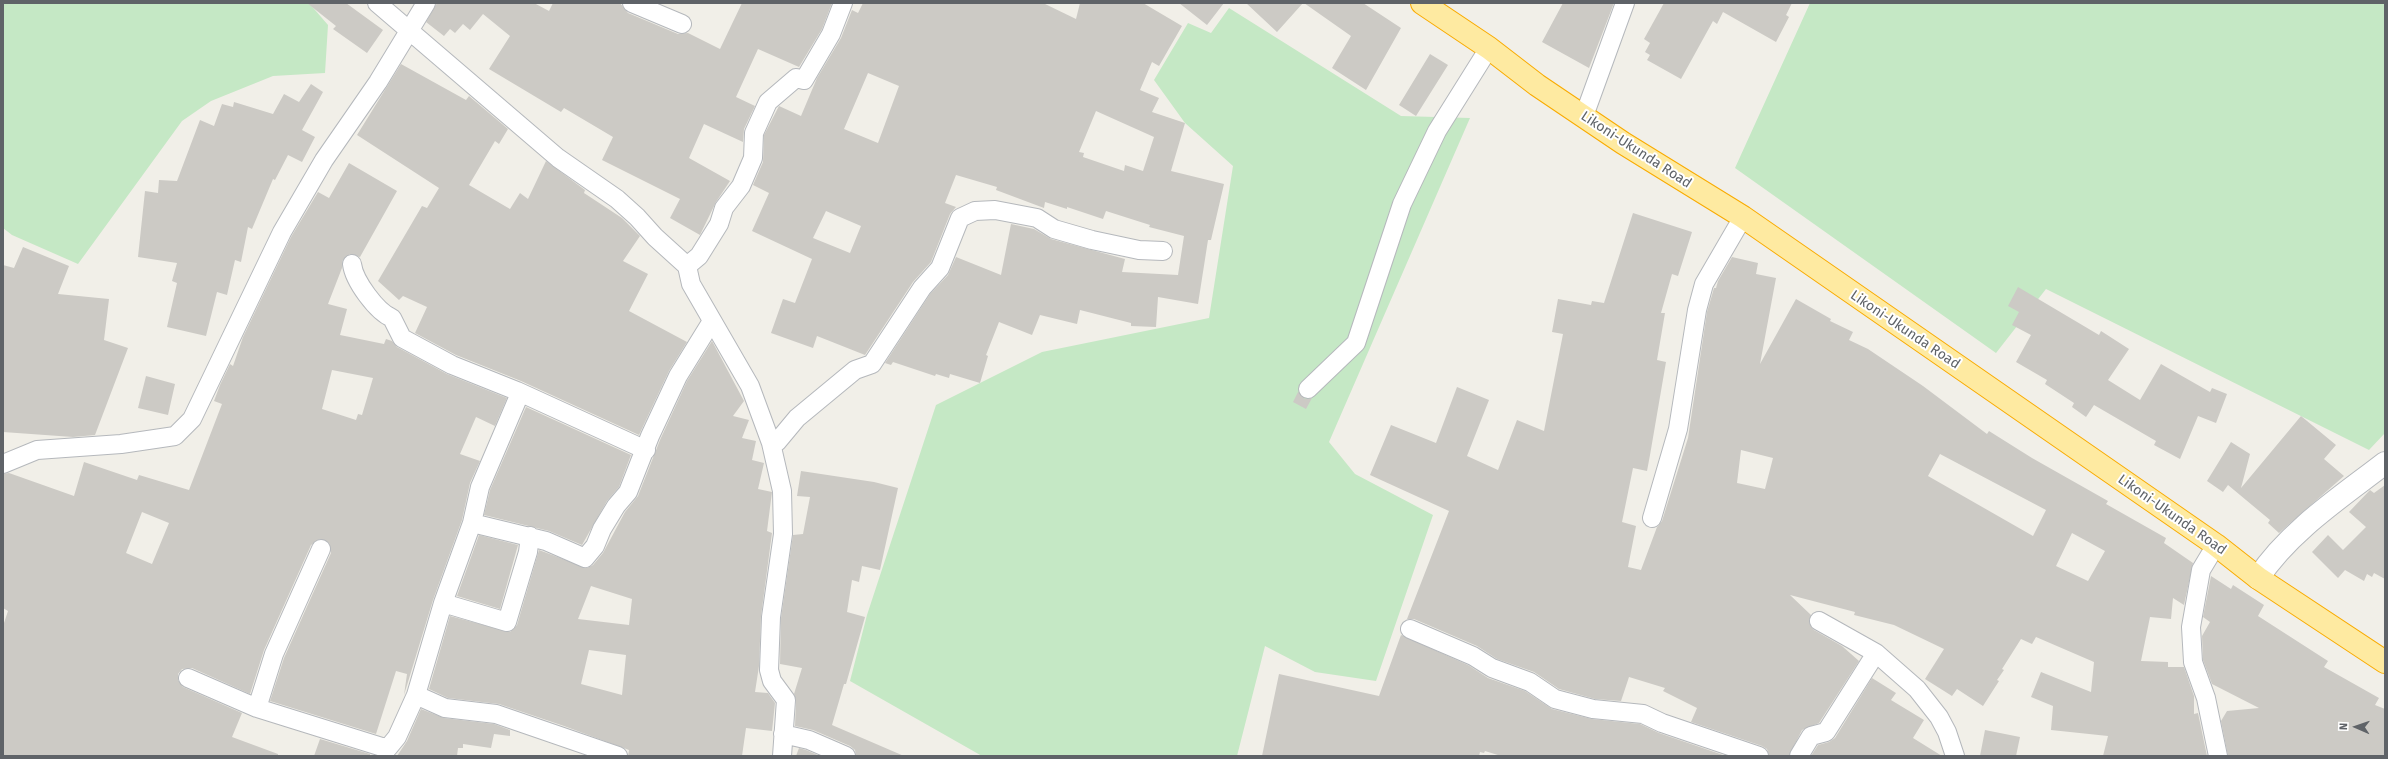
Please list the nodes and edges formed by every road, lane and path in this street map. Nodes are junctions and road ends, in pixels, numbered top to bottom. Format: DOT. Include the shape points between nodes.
graph roads {
  1 [pos="377,3"];
  2 [pos="426,3"];
  3 [pos="632,3"];
  4 [pos="843,3"];
  5 [pos="1422,3"];
  6 [pos="1625,3"];
  7 [pos="682,24"];
  8 [pos="409,33"];
  9 [pos="1489,48"];
  10 [pos="1584,116"];
  11 [pos="1743,217"];
  12 [pos="1164,251"];
  13 [pos="352,264"];
  14 [pos="687,266"];
  15 [pos="712,321"];
  16 [pos="1308,388"];
  17 [pos="517,391"];
  18 [pos="771,443"];
  19 [pos="646,450"];
  20 [pos="2385,463"];
  21 [pos="3,464"];
  22 [pos="1652,518"];
  23 [pos="472,523"];
  24 [pos="530,536"];
  25 [pos="2216,545"];
  26 [pos="321,549"];
  27 [pos="2258,578"];
  28 [pos="443,603"];
  29 [pos="1819,621"];
  30 [pos="1410,629"];
  31 [pos="1876,653"];
  32 [pos="2385,662"];
  33 [pos="188,678"];
  34 [pos="416,695"];
  35 [pos="257,708"];
  36 [pos="783,734"];
  37 [pos="618,756"];
  38 [pos="782,756"];
  39 [pos="846,756"];
  40 [pos="1759,756"];
  41 [pos="1799,756"];
  42 [pos="1955,756"];
  43 [pos="2218,756"];
  1 -- 8 [label="street"];
  2 -- 8 [label="street"];
  3 -- 7 [label="street"];
  4 -- 14 [label="street" via="831,34 804,80 796,78 768,102 754,132 753,158 741,186 724,208 719,224 699,256"];
  5 -- 9 [label="highway, Likoni-Ukunda Road"];
  6 -- 10 [label="street"];
  8 -- 14 [label="street" via="558,158 617,199"];
  8 -- 21 [label="street" via="324,160 282,232 192,419 175,436 121,444 36,450"];
  9 -- 10 [label="highway, Likoni-Ukunda Road" via="1537,85"];
  9 -- 16 [label="street" via="1475,73 1448,110 1402,204 1356,343"];
  10 -- 11 [label="highway, Likoni-Ukunda Road" via="1671,174"];
  11 -- 22 [label="street" via="1704,284 1697,310 1678,429"];
  11 -- 25 [label="highway, Likoni-Ukunda Road"];
  12 -- 18 [label="street" via="1139,250 1092,240 1054,228 1037,218 995,210 966,214 960,218 940,268 922,288 872,364 855,370 797,418 777,442"];
  13 -- 17 [label="street" via="353,274 382,314 392,318 402,338 452,365"];
  14 -- 15 [label="street" via="691,284"];
  15 -- 18 [label="street" via="750,386"];
  15 -- 19 [label="street" via="681,370"];
  17 -- 19 [label="street"];
  17 -- 23 [label="street" via="518,398 480,487"];
  18 -- 36 [label="street" via="782,491 783,534 771,617 769,670 772,681 786,700"];
  19 -- 24 [label="street" via="628,492 616,506 595,546 585,558"];
  20 -- 27 [label="street" via="2289,540 2272,556"];
  23 -- 24 [label="street"];
  23 -- 28 [label="street"];
  24 -- 28 [label="street" via="528,552 507,622"];
  25 -- 27 [label="highway, Likoni-Ukunda Road"];
  25 -- 43 [label="street" via="2201,570 2191,627 2193,662 2206,698"];
  26 -- 35 [label="street" via="274,654"];
  27 -- 32 [label="highway, Likoni-Ukunda Road"];
  28 -- 34 [label="street"];
  29 -- 31 [label="street"];
  30 -- 40 [label="street" via="1473,656 1492,668 1530,682 1555,699 1574,706 1643,714"];
  31 -- 41 [label="street" via="1826,732 1811,736"];
  31 -- 42 [label="street" via="1917,689 1924,700 1932,706 1947,732"];
  33 -- 35 [label="street"];
  34 -- 35 [label="street" via="397,738 388,748"];
  34 -- 37 [label="street" via="452,709 496,714"];
  36 -- 38 [label="street"];
  36 -- 39 [label="street" via="809,740"];
}
